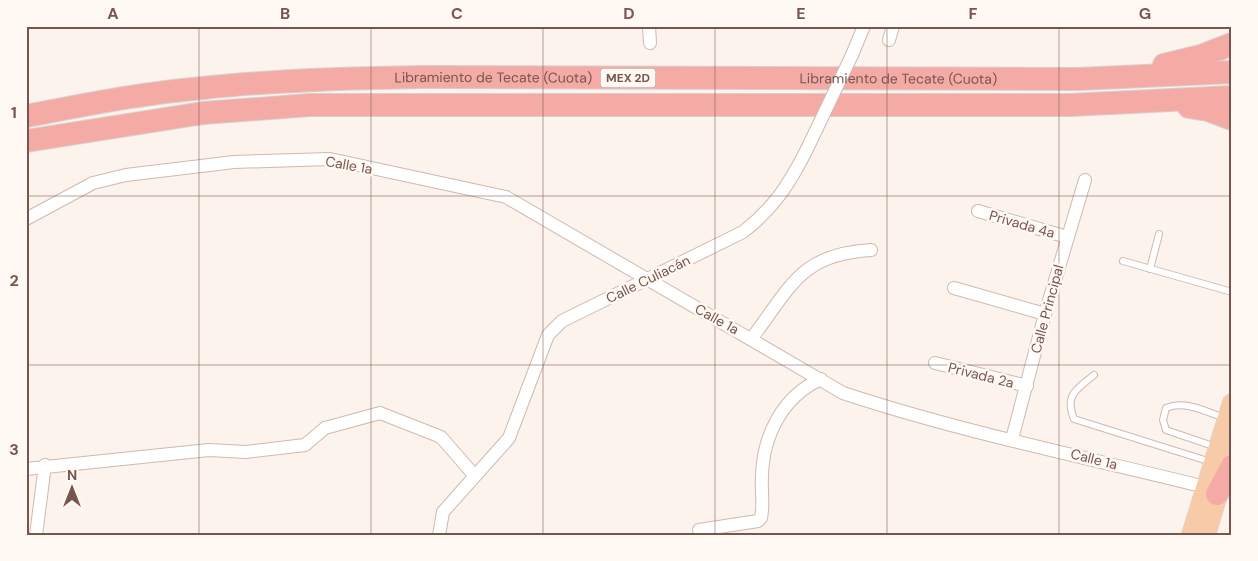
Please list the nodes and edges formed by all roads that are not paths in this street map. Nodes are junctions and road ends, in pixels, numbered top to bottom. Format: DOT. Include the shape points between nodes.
graph roads {
  1 [pos="648,26"];
  2 [pos="864,26"];
  3 [pos="893,26"];
  4 [pos="890,40"];
  5 [pos="650,43"];
  6 [pos="1232,44"];
  7 [pos="1232,72"];
  8 [pos="1078,79"];
  9 [pos="1232,97"];
  10 [pos="1154,101"];
  11 [pos="26,116"];
  12 [pos="1232,120"];
  13 [pos="26,142"];
  14 [pos="1085,180"];
  15 [pos="978,211"];
  16 [pos="26,220"];
  17 [pos="1159,234"];
  18 [pos="1067,237"];
  19 [pos="871,250"];
  20 [pos="1124,261"];
  21 [pos="1150,268"];
  22 [pos="645,279"];
  23 [pos="954,288"];
  24 [pos="1232,292"];
  25 [pos="1045,314"];
  26 [pos="752,338"];
  27 [pos="935,363"];
  28 [pos="1094,375"];
  29 [pos="821,379"];
  30 [pos="1027,386"];
  31 [pos="1229,411"];
  32 [pos="1012,439"];
  33 [pos="1223,456"];
  34 [pos="45,465"];
  35 [pos="26,469"];
  36 [pos="474,475"];
  37 [pos="1211,491"];
  38 [pos="699,530"];
  39 [pos="36,535"];
  40 [pos="439,535"];
  41 [pos="1191,535"];
  42 [pos="1206,535"];
  1 -- 5 [label="street"];
  2 -- 22 [label="street, Calle Culiacán, bridge" via="807,149 765,215 733,238"];
  3 -- 4 [label="street"];
  6 -- 8 [label="highway" via="1160,66"];
  7 -- 8 [label="highway, Libramiento de Tecate (Cuota) / MEX 2D"];
  8 -- 11 [label="highway, Libramiento de Tecate (Cuota) / MEX 2D" via="327,79 135,96"];
  9 -- 10 [label="highway, Libramiento de Tecate (Cuota) / MEX 2D"];
  10 -- 12 [label="highway" via="1208,110"];
  10 -- 13 [label="highway, Libramiento de Tecate (Cuota) / MEX 2D" via="1070,105 310,106 203,113"];
  14 -- 18 [label="street, Calle Principal"];
  15 -- 18 [label="street, Privada 4a"];
  16 -- 22 [label="street, Calle 1a" via="93,183 126,175 234,162 330,159 506,197"];
  17 -- 21 [label="lane"];
  18 -- 25 [label="street, Calle Principal"];
  19 -- 26 [label="street" via="830,256 802,272"];
  20 -- 21 [label="lane"];
  21 -- 24 [label="lane"];
  22 -- 26 [label="street, Calle 1a"];
  22 -- 36 [label="street, Calle Culiacán" via="562,321 548,335 509,438"];
  23 -- 25 [label="street"];
  25 -- 30 [label="street, Calle Principal"];
  26 -- 29 [label="street, Calle 1a"];
  27 -- 30 [label="street, Privada 2a"];
  28 -- 33 [label="lane" via="1072,392 1069,408 1074,419"];
  29 -- 32 [label="street, Calle 1a" via="844,393 878,404"];
  29 -- 38 [label="street" via="798,393 770,430 762,475 761,518"];
  30 -- 32 [label="street, Calle Principal"];
  31 -- 33 [label="main road"];
  31 -- 33 [label="lane" via="1177,404 1166,408 1163,420 1166,430"];
  32 -- 37 [label="street, Calle 1a"];
  33 -- 37 [label="highway"];
  34 -- 35 [label="street"];
  34 -- 36 [label="street" via="209,450 246,452 304,444 325,428 380,413 441,437"];
  34 -- 39 [label="street"];
  36 -- 40 [label="street, Calle Culiacán" via="443,512"];
  37 -- 41 [label="main road"];
  37 -- 42 [label="main road"];
}
